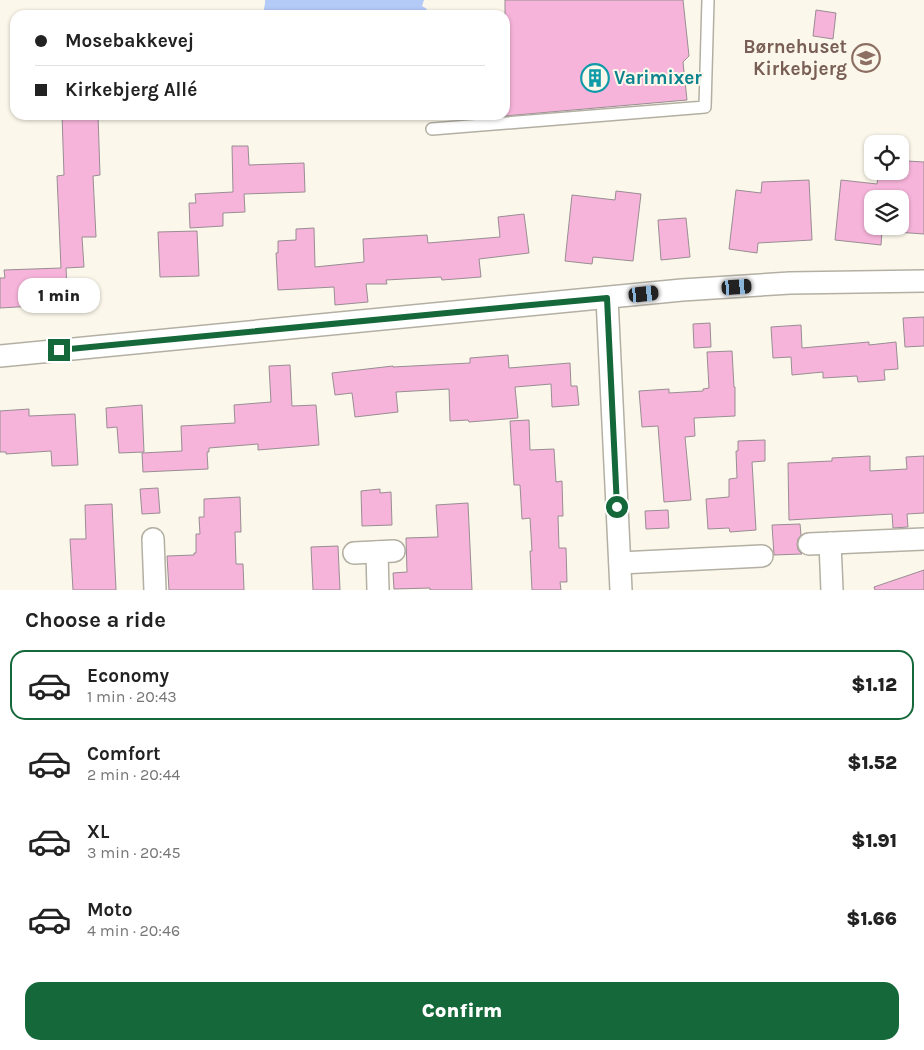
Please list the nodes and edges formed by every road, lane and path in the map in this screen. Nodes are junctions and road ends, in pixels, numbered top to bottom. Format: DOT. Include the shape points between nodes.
graph roads {
  1 [pos="708,0"];
  2 [pos="432,129"];
  3 [pos="924,281"];
  4 [pos="607,298"];
  5 [pos="0,356"];
  6 [pos="153,539"];
  7 [pos="924,539"];
  8 [pos="830,543"];
  9 [pos="808,544"];
  10 [pos="354,553"];
  11 [pos="762,556"];
  12 [pos="620,563"];
  13 [pos="155,590"];
  14 [pos="378,590"];
  15 [pos="620,590"];
  16 [pos="832,590"];
  1 -- 2 [label="lane" via="705,107"];
  3 -- 4 [label="street" via="790,283"];
  4 -- 5 [label="street"];
  4 -- 12 [label="street"];
  6 -- 13 [label="street"];
  7 -- 8 [label="street"];
  8 -- 9 [label="street"];
  8 -- 16 [label="street"];
  10 -- 14 [label="street" via="386,551"];
  11 -- 12 [label="street"];
  12 -- 15 [label="street"];
}
